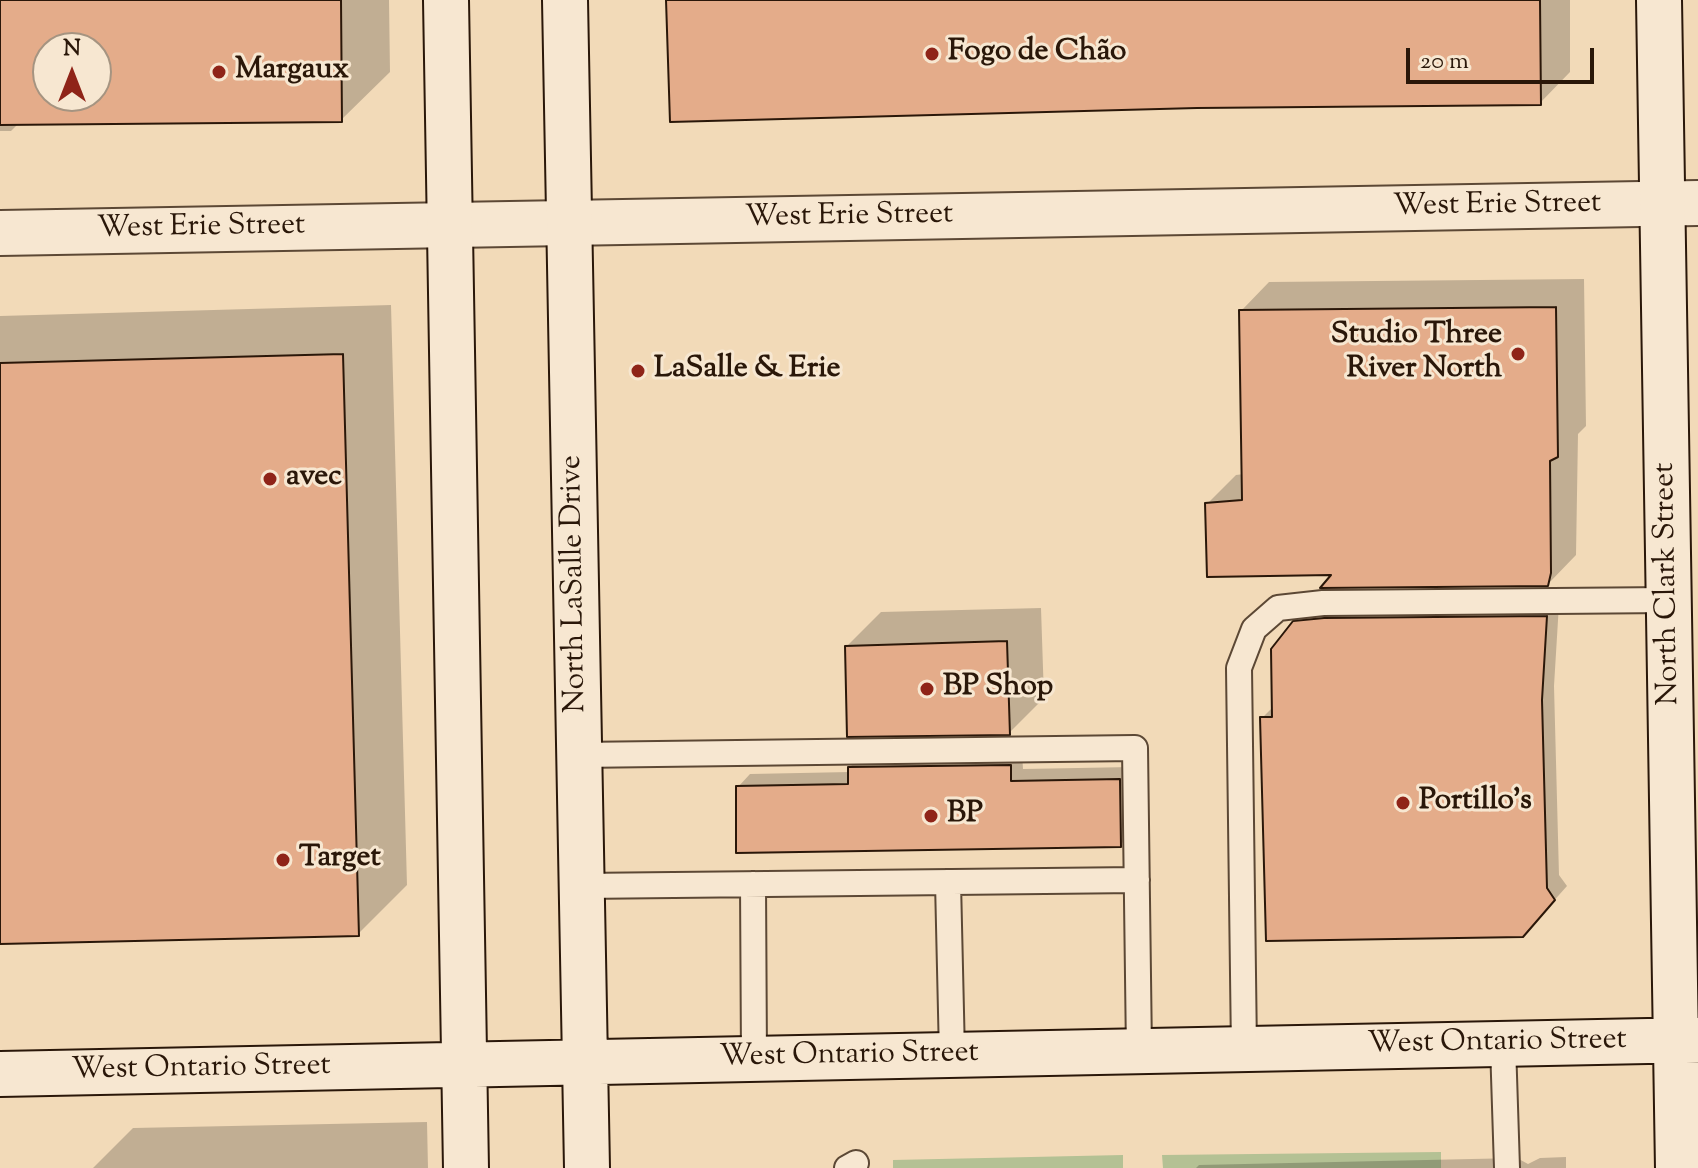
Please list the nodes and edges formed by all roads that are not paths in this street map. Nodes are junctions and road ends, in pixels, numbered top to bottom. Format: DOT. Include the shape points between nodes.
graph roads {
  1 [pos="446,0"];
  2 [pos="565,0"];
  3 [pos="1659,0"];
  4 [pos="1680,203"];
  5 [pos="569,221"];
  6 [pos="449,226"];
  7 [pos="0,233"];
  8 [pos="1669,600"];
  9 [pos="578,755"];
  10 [pos="1137,880"];
  11 [pos="948,882"];
  12 [pos="753,884"];
  13 [pos="581,886"];
  14 [pos="1687,1040"];
  15 [pos="1503,1045"];
  16 [pos="1244,1050"];
  17 [pos="1139,1052"];
  18 [pos="952,1055"];
  19 [pos="754,1059"];
  20 [pos="585,1062"];
  21 [pos="463,1065"];
  22 [pos="0,1074"];
  23 [pos="466,1168"];
  24 [pos="587,1168"];
  25 [pos="1507,1168"];
  26 [pos="1678,1168"];
  1 -- 6 [label="main road"];
  2 -- 5 [label="main road, North LaSalle Drive"];
  3 -- 4 [label="main road, North Clark Street"];
  4 -- 5 [label="main road, West Erie Street"];
  4 -- 8 [label="main road, North Clark Street"];
  5 -- 6 [label="main road, West Erie Street"];
  5 -- 9 [label="main road, North LaSalle Drive"];
  6 -- 7 [label="main road, West Erie Street"];
  6 -- 21 [label="main road"];
  8 -- 14 [label="main road, North Clark Street"];
  8 -- 16 [label="lane" via="1323,603 1278,608 1254,629 1239,668"];
  9 -- 10 [label="lane" via="1135,748"];
  9 -- 13 [label="main road, North LaSalle Drive"];
  10 -- 11 [label="lane"];
  10 -- 17 [label="lane"];
  11 -- 12 [label="lane"];
  11 -- 18 [label="lane"];
  12 -- 13 [label="lane"];
  12 -- 19 [label="lane"];
  13 -- 20 [label="main road, North LaSalle Drive"];
  14 -- 15 [label="main road, West Ontario Street"];
  14 -- 26 [label="main road, North Clark Street"];
  15 -- 16 [label="main road, West Ontario Street"];
  15 -- 25 [label="lane"];
  16 -- 17 [label="main road, West Ontario Street"];
  17 -- 18 [label="main road, West Ontario Street"];
  18 -- 19 [label="main road, West Ontario Street"];
  19 -- 20 [label="main road, West Ontario Street"];
  20 -- 21 [label="main road, West Ontario Street"];
  20 -- 24 [label="main road, North LaSalle Drive"];
  21 -- 22 [label="main road, West Ontario Street"];
  21 -- 23 [label="main road"];
}
